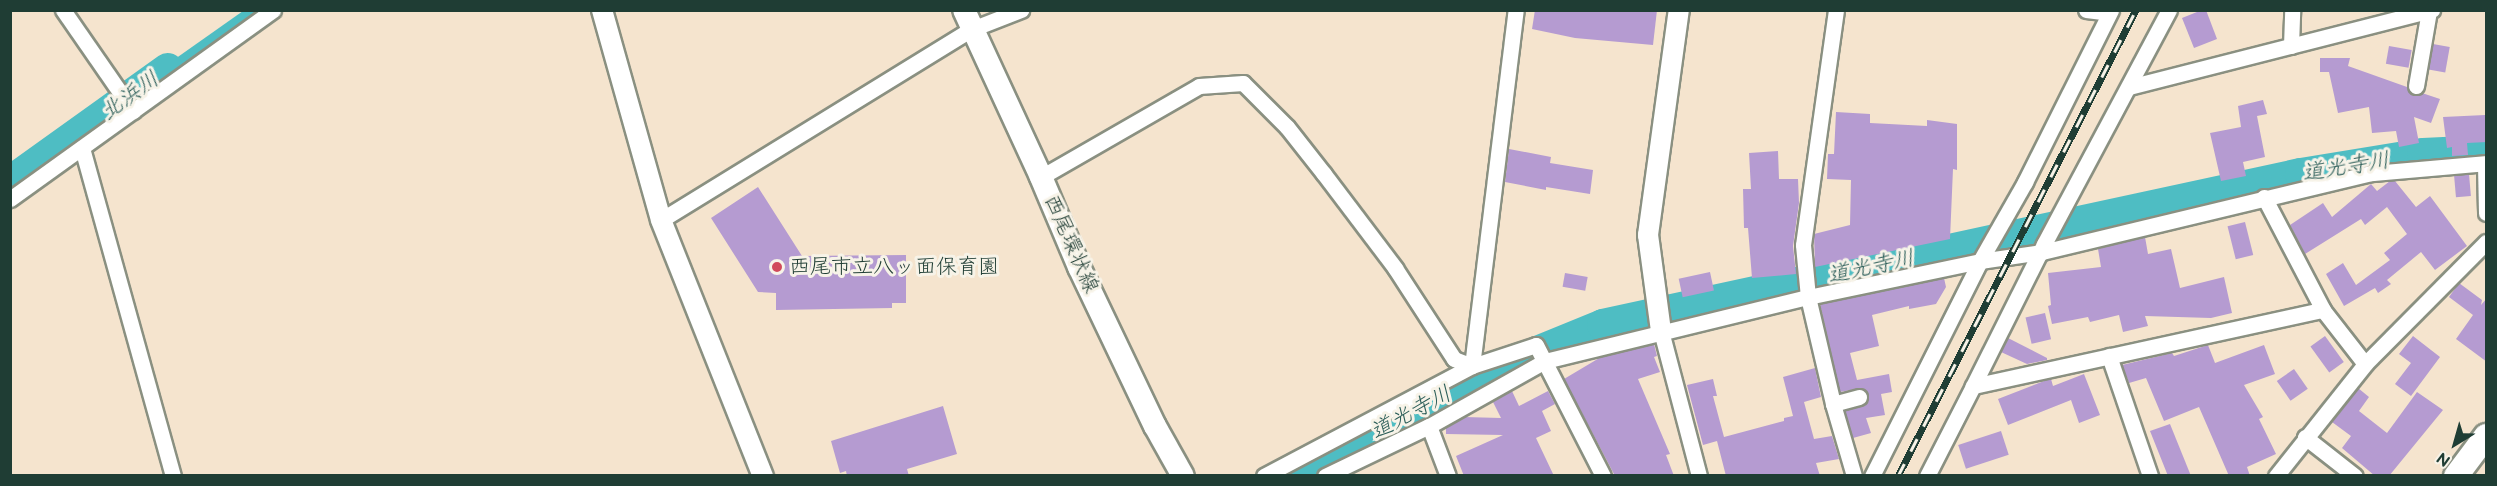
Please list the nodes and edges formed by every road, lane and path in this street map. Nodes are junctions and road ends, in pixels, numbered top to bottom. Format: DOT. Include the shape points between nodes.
graph roads {
  1 [pos="63,10"];
  2 [pos="273,10"];
  3 [pos="602,10"];
  4 [pos="1021,10"];
  5 [pos="1516,10"];
  6 [pos="1679,10"];
  7 [pos="1836,10"];
  8 [pos="2086,10"];
  9 [pos="2169,10"];
  10 [pos="2292,10"];
  11 [pos="2430,11"];
  12 [pos="2110,12"];
  13 [pos="968,20"];
  14 [pos="2291,46"];
  15 [pos="2416,86"];
  16 [pos="2129,87"];
  17 [pos="129,105"];
  18 [pos="82,148"];
  19 [pos="2486,163"];
  20 [pos="1041,177"];
  21 [pos="2264,197"];
  22 [pos="10,199"];
  23 [pos="2487,213"];
  24 [pos="662,220"];
  25 [pos="2487,242"];
  26 [pos="2043,248"];
  27 [pos="1981,260"];
  28 [pos="1808,296"];
  29 [pos="2323,310"];
  30 [pos="1661,330"];
  31 [pos="2109,356"];
  32 [pos="1544,360"];
  33 [pos="2365,364"];
  34 [pos="1472,366"];
  35 [pos="1973,386"];
  36 [pos="1858,397"];
  37 [pos="1833,404"];
  38 [pos="1429,426"];
  39 [pos="2305,437"];
  40 [pos="2483,448"];
  41 [pos="173,476"];
  42 [pos="763,476"];
  43 [pos="1183,476"];
  44 [pos="1264,476"];
  45 [pos="1325,476"];
  46 [pos="1448,476"];
  47 [pos="1603,476"];
  48 [pos="1699,476"];
  49 [pos="1854,476"];
  50 [pos="1872,476"];
  51 [pos="1927,476"];
  52 [pos="2150,476"];
  53 [pos="2276,476"];
  54 [pos="2355,476"];
  55 [pos="2456,476"];
  1 -- 17 [label="street"];
  2 -- 17 [label="street"];
  3 -- 24 [label="street"];
  4 -- 13 [label="street"];
  5 -- 34 [label="street"];
  6 -- 30 [label="street" via="1648,235"];
  7 -- 28 [label="street" via="1803,245"];
  8 -- 12 [label="street"];
  9 -- 16 [label="street"];
  10 -- 14 [label="street"];
  11 -- 14 [label="street"];
  11 -- 15 [label="street"];
  12 -- 27 [label="street"];
  13 -- 20 [label="main road, 西尾環状線"];
  13 -- 24 [label="street"];
  14 -- 16 [label="street"];
  16 -- 26 [label="street"];
  17 -- 18 [label="street"];
  18 -- 22 [label="street"];
  18 -- 41 [label="street"];
  19 -- 21 [label="street" via="2372,173"];
  19 -- 23 [label="street"];
  20 -- 34 [label="street" via="1199,86 1243,83 1287,127 1324,174 1395,268 1454,359"];
  20 -- 43 [label="main road, 西尾環状線" via="1079,267"];
  21 -- 26 [label="street"];
  21 -- 29 [label="street"];
  24 -- 42 [label="street"];
  25 -- 33 [label="street"];
  26 -- 27 [label="street"];
  26 -- 35 [label="street"];
  27 -- 28 [label="street"];
  27 -- 50 [label="street"];
  28 -- 30 [label="street"];
  28 -- 37 [label="street"];
  29 -- 31 [label="street"];
  29 -- 33 [label="street"];
  30 -- 32 [label="street"];
  30 -- 48 [label="street"];
  31 -- 35 [label="street"];
  31 -- 52 [label="street"];
  32 -- 34 [label="street" via="1536,345"];
  32 -- 38 [label="street"];
  32 -- 47 [label="street"];
  33 -- 39 [label="street"];
  34 -- 44 [label="street"];
  35 -- 51 [label="street"];
  36 -- 37 [label="street"];
  37 -- 49 [label="street"];
  38 -- 45 [label="street"];
  38 -- 46 [label="street"];
  39 -- 53 [label="street"];
  39 -- 54 [label="street"];
  40 -- 55 [label="main road"];
}
